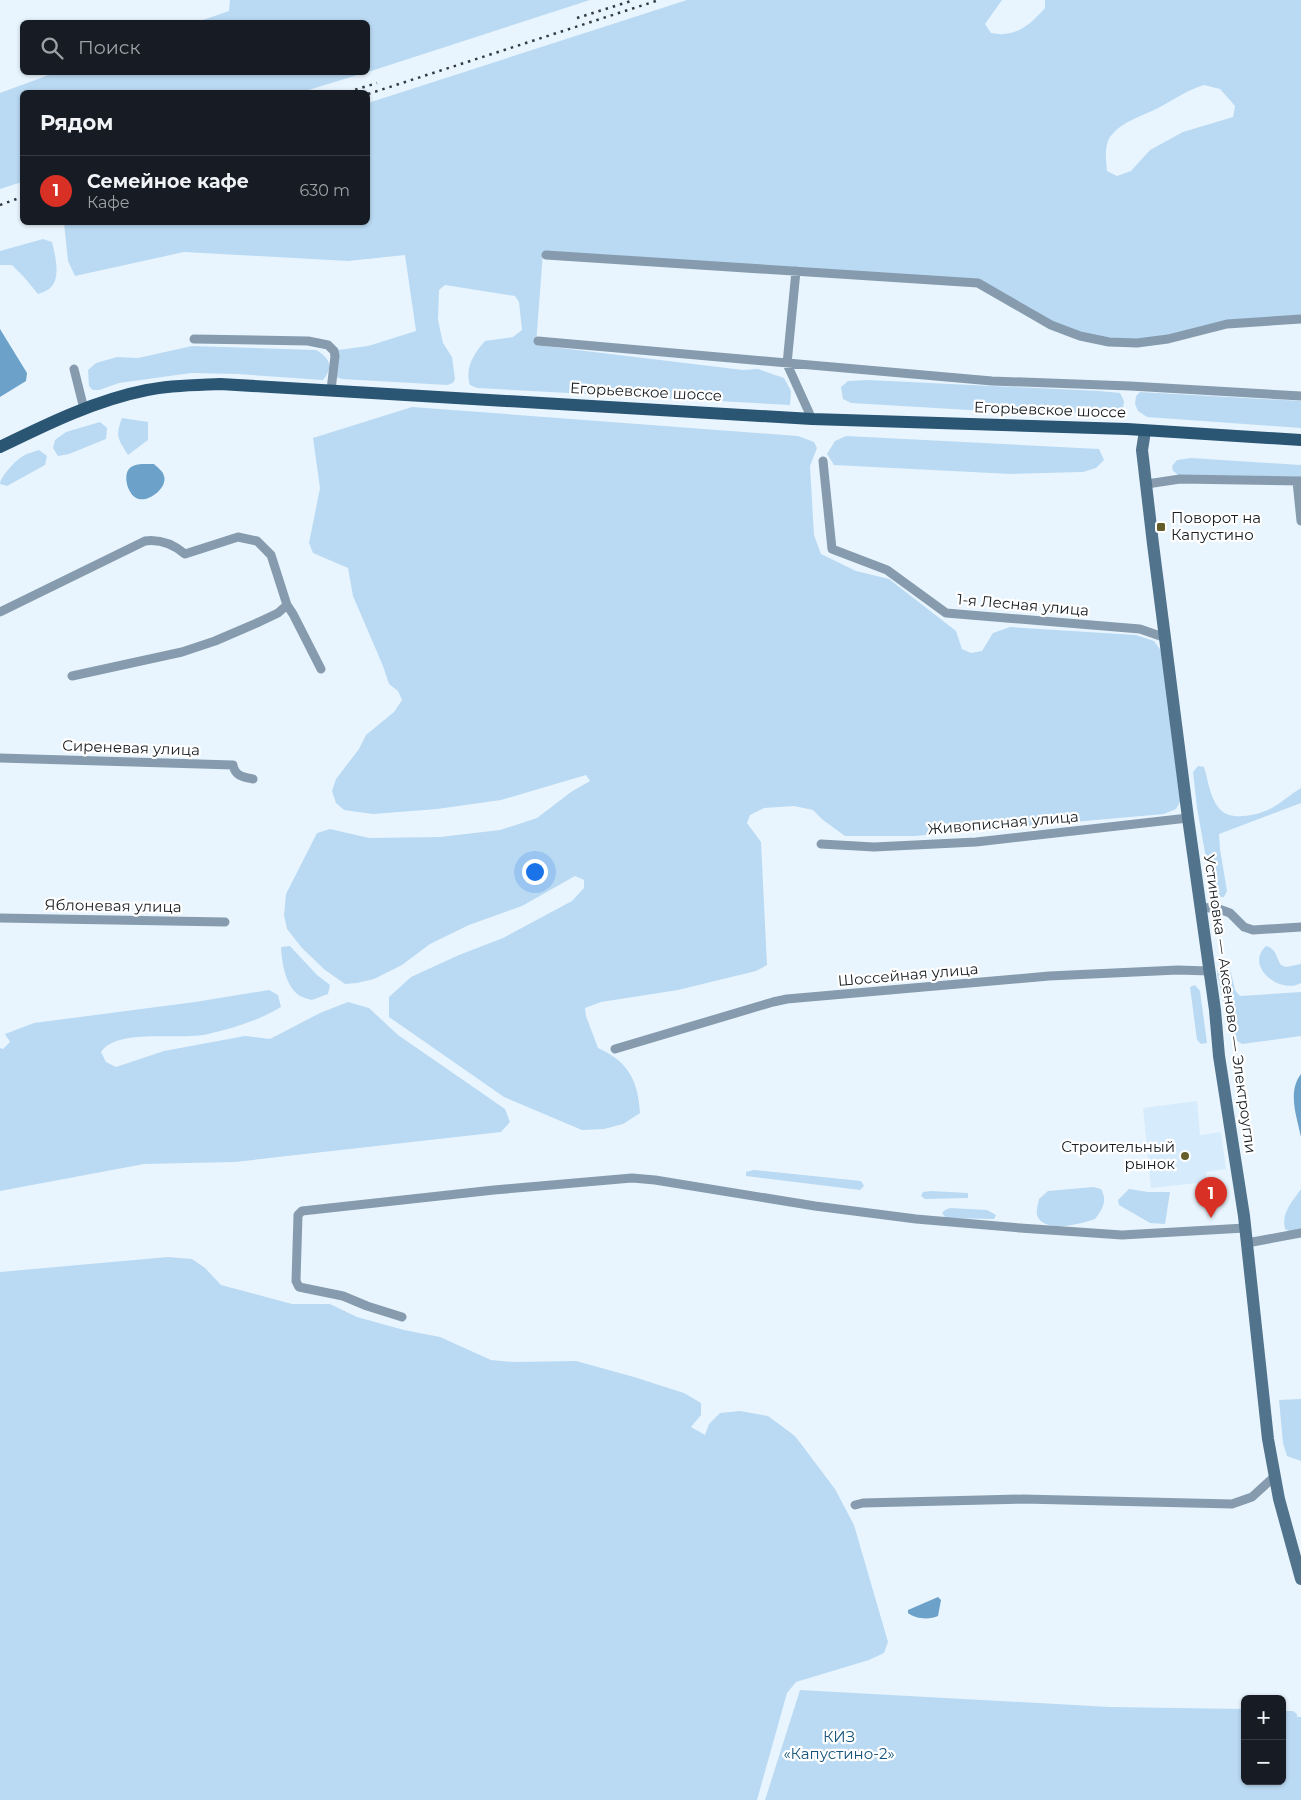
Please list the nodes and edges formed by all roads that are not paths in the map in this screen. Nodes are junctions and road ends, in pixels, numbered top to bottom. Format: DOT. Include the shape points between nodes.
graph roads {
  1 [pos="546,255"];
  2 [pos="796,271"];
  3 [pos="1301,319"];
  4 [pos="194,339"];
  5 [pos="538,340"];
  6 [pos="787,364"];
  7 [pos="74,369"];
  8 [pos="331,390"];
  9 [pos="1301,396"];
  10 [pos="84,409"];
  11 [pos="812,419"];
  12 [pos="1145,431"];
  13 [pos="1301,440"];
  14 [pos="0,447"];
  15 [pos="823,461"];
  16 [pos="1299,481"];
  17 [pos="1147,484"];
  18 [pos="1301,521"];
  19 [pos="287,605"];
  20 [pos="0,612"];
  21 [pos="1166,638"];
  22 [pos="321,669"];
  23 [pos="72,676"];
  24 [pos="0,758"];
  25 [pos="253,779"];
  26 [pos="1188,818"];
  27 [pos="820,844"];
  28 [pos="1201,907"];
  29 [pos="0,918"];
  30 [pos="225,922"];
  31 [pos="1301,927"];
  32 [pos="1209,971"];
  33 [pos="615,1049"];
  34 [pos="1244,1228"];
  35 [pos="1301,1233"];
  36 [pos="1247,1243"];
  37 [pos="402,1317"];
  38 [pos="1275,1476"];
  39 [pos="854,1505"];
  40 [pos="1301,1579"];
  1 -- 2 [label="street"];
  2 -- 3 [label="street" via="978,283 1052,325 1080,336 1109,342 1168,340 1227,324"];
  2 -- 6 [label="street"];
  4 -- 8 [label="street" via="308,341 328,345 335,356"];
  5 -- 6 [label="street"];
  6 -- 9 [label="street" via="992,381"];
  6 -- 11 [label="street"];
  7 -- 10 [label="street"];
  8 -- 10 [label="main road, Егорьевское шоссе" via="220,384 175,386 146,390"];
  8 -- 11 [label="main road, Егорьевское шоссе"];
  10 -- 14 [label="main road, Егорьевское шоссе"];
  11 -- 12 [label="main road, Егорьевское шоссе"];
  12 -- 13 [label="main road, Егорьевское шоссе"];
  12 -- 17 [label="main road, Устиновка — Аксеново — Электроугли" via="1142,450"];
  15 -- 21 [label="street, 1-я Лесная улица" via="832,549 887,570 946,613 1140,629"];
  16 -- 17 [label="street" via="1180,479"];
  16 -- 18 [label="street"];
  17 -- 21 [label="main road, Устиновка — Аксеново — Электроугли"];
  19 -- 20 [label="street" via="272,555 257,541 238,536 185,554 166,542 145,541"];
  19 -- 22 [label="street"];
  19 -- 23 [label="street" via="259,622 182,652"];
  21 -- 26 [label="main road, Устиновка — Аксеново — Электроугли"];
  24 -- 25 [label="street, Сиреневая улица" via="233,765 239,776"];
  26 -- 27 [label="street, Живописная улица" via="976,842 874,847"];
  26 -- 28 [label="main road, Устиновка — Аксеново — Электроугли"];
  28 -- 31 [label="street" via="1230,913 1244,927 1253,930"];
  28 -- 32 [label="main road, Устиновка — Аксеново — Электроугли"];
  29 -- 30 [label="street, Яблоневая улица"];
  32 -- 33 [label="street, Шоссейная улица" via="1049,976 787,1000"];
  32 -- 34 [label="main road, Устиновка — Аксеново — Электроугли"];
  34 -- 36 [label="main road, Устиновка — Аксеново — Электроугли"];
  34 -- 37 [label="street" via="1122,1236 1010,1227 916,1219 632,1178 302,1211 298,1215 296,1281 299,1287 343,1296"];
  35 -- 36 [label="street"];
  36 -- 38 [label="main road, Устиновка — Аксеново — Электроугли"];
  38 -- 39 [label="street" via="1252,1496 1232,1504 1023,1499"];
  38 -- 40 [label="main road, Устиновка — Аксеново — Электроугли"];
}
